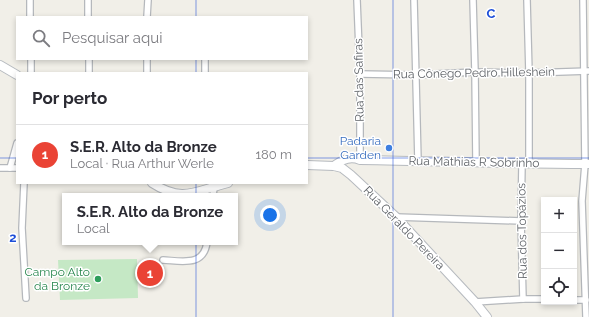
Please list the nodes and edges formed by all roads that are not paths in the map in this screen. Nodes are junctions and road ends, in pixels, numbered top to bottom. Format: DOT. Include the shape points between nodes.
graph roads {
  1 [pos="30,0"];
  2 [pos="88,0"];
  3 [pos="148,0"];
  4 [pos="357,0"];
  5 [pos="414,0"];
  6 [pos="473,0"];
  7 [pos="527,0"];
  8 [pos="583,0"];
  9 [pos="30,16"];
  10 [pos="88,16"];
  11 [pos="147,16"];
  12 [pos="31,60"];
  13 [pos="89,60"];
  14 [pos="147,60"];
  15 [pos="205,60"];
  16 [pos="0,65"];
  17 [pos="587,71"];
  18 [pos="31,72"];
  19 [pos="89,72"];
  20 [pos="147,72"];
  21 [pos="205,72"];
  22 [pos="476,72"];
  23 [pos="529,73"];
  24 [pos="16,74"];
  25 [pos="360,74"];
  26 [pos="416,75"];
  27 [pos="16,147"];
  28 [pos="360,160"];
  29 [pos="418,161"];
  30 [pos="476,162"];
  31 [pos="525,164"];
  32 [pos="587,164"];
  33 [pos="308,165"];
  34 [pos="334,166"];
  35 [pos="0,168"];
  36 [pos="10,168"];
  37 [pos="16,168"];
  38 [pos="346,171"];
  39 [pos="24,184"];
  40 [pos="154,184"];
  41 [pos="224,184"];
  42 [pos="214,187"];
  43 [pos="170,193"];
  44 [pos="196,193"];
  45 [pos="213,193"];
  46 [pos="396,217"];
  47 [pos="521,220"];
  48 [pos="207,245"];
  49 [pos="163,260"];
  50 [pos="26,298"];
  51 [pos="523,299"];
  52 [pos="541,299"];
  53 [pos="577,300"];
  54 [pos="586,300"];
  55 [pos="475,302"];
  56 [pos="487,317"];
  57 [pos="586,317"];
  1 -- 9 [label="street"];
  2 -- 10 [label="street"];
  3 -- 11 [label="street"];
  4 -- 25 [label="street, Rua das Safiras"];
  5 -- 26 [label="street"];
  6 -- 22 [label="street"];
  7 -- 23 [label="street, Rua dos Topázios"];
  8 -- 17 [label="street"];
  12 -- 18 [label="street"];
  13 -- 19 [label="street"];
  14 -- 20 [label="street"];
  15 -- 21 [label="street"];
  16 -- 24 [label="main road"];
  17 -- 23 [label="street, Rua Cônego Pedro Hilleshein"];
  17 -- 32 [label="street"];
  22 -- 23 [label="street, Rua Cônego Pedro Hilleshein"];
  22 -- 26 [label="street, Rua Cônego Pedro Hilleshein"];
  22 -- 30 [label="street"];
  23 -- 31 [label="street, Rua dos Topázios"];
  25 -- 26 [label="street, Rua Cônego Pedro Hilleshein"];
  25 -- 28 [label="street, Rua das Safiras"];
  26 -- 29 [label="street"];
  27 -- 36 [label="street"];
  28 -- 29 [label="main road, Rua Mathias R Sobrinho"];
  28 -- 34 [label="main road, Rua Mathias R Sobrinho" via="341,160"];
  28 -- 38 [label="main road"];
  29 -- 30 [label="main road, Rua Mathias R Sobrinho"];
  30 -- 31 [label="main road, Rua Mathias R Sobrinho"];
  31 -- 32 [label="main road, Rua Mathias R Sobrinho"];
  31 -- 47 [label="street, Rua dos Topázios"];
  32 -- 54 [label="street" via="582,202"];
  33 -- 34 [label="main road, Rua Geraldo Pereira"];
  34 -- 38 [label="main road, Rua Geraldo Pereira"];
  35 -- 36 [label="street"];
  36 -- 37 [label="street"];
  38 -- 46 [label="main road, Rua Geraldo Pereira"];
  39 -- 50 [label="street" via="22,228"];
  40 -- 43 [label="main road"];
  41 -- 42 [label="main road"];
  42 -- 44 [label="main road"];
  42 -- 45 [label="street"];
  46 -- 47 [label="street"];
  46 -- 55 [label="main road, Rua Geraldo Pereira"];
  47 -- 51 [label="street, Rua dos Topázios"];
  48 -- 49 [label="street" via="203,256 196,260"];
  51 -- 52 [label="street"];
  51 -- 55 [label="street"];
  53 -- 54 [label="street"];
  54 -- 57 [label="street"];
  55 -- 56 [label="main road, Rua Geraldo Pereira"];
}
